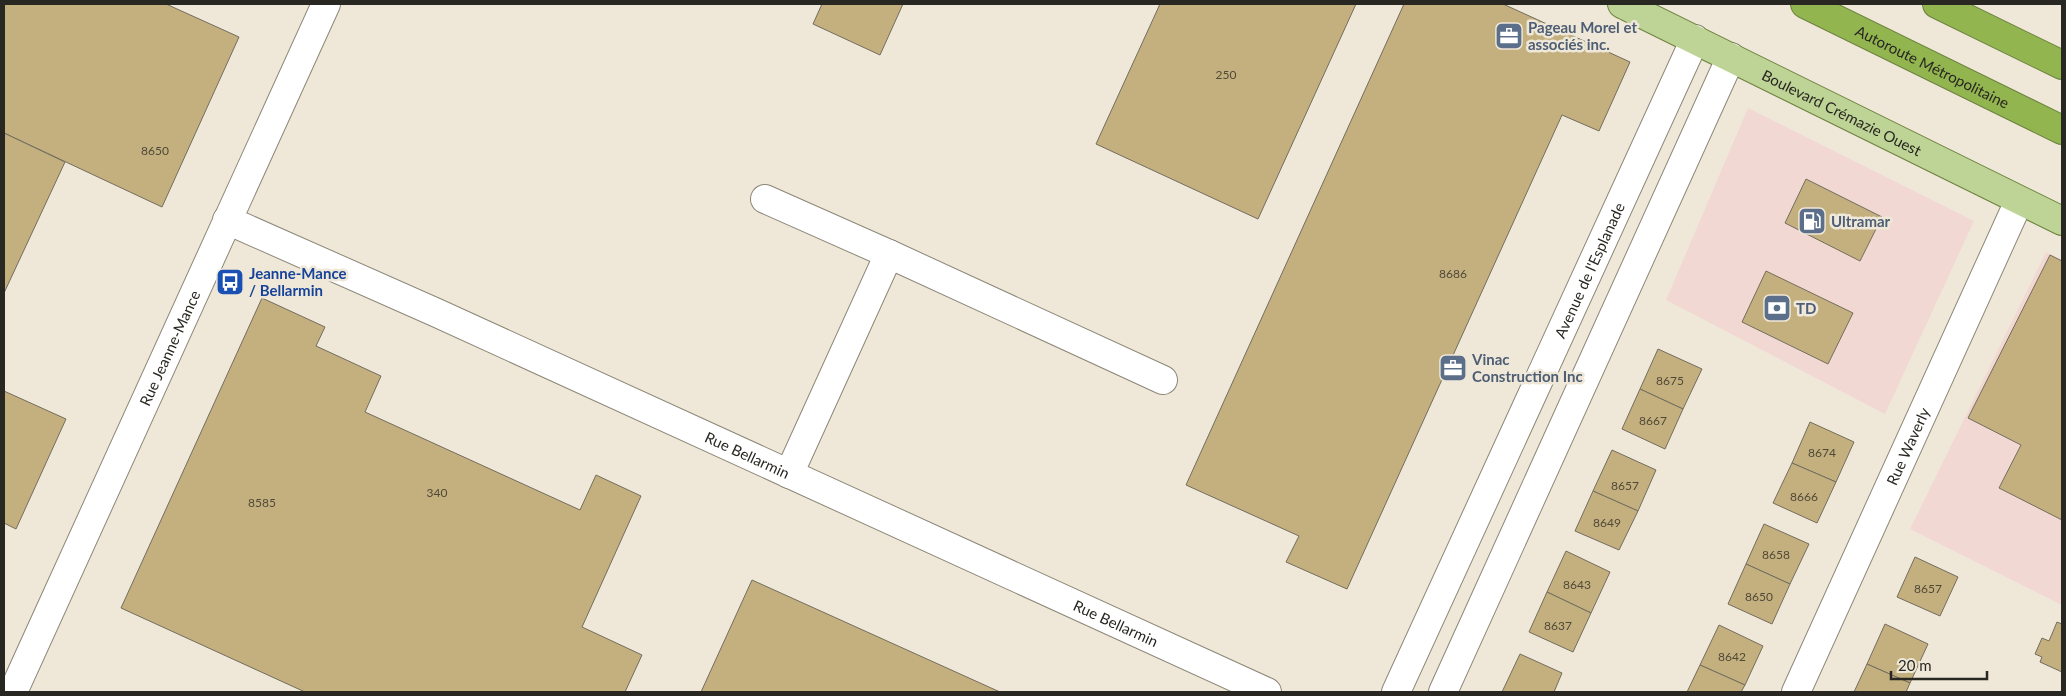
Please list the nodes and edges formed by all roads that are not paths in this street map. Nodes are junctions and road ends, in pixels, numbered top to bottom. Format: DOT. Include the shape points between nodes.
graph roads {
  1 [pos="326,4"];
  2 [pos="1622,4"];
  3 [pos="1805,4"];
  4 [pos="1937,4"];
  5 [pos="1695,40"];
  6 [pos="1731,56"];
  7 [pos="2062,65"];
  8 [pos="2062,130"];
  9 [pos="765,199"];
  10 [pos="2019,201"];
  11 [pos="227,220"];
  12 [pos="2062,222"];
  13 [pos="889,254"];
  14 [pos="1163,380"];
  15 [pos="789,474"];
  16 [pos="13,692"];
  17 [pos="1267,692"];
  18 [pos="1396,692"];
  19 [pos="1444,692"];
  20 [pos="1796,692"];
  1 -- 11 [label="street, Rue Jeanne-Mance"];
  2 -- 5 [label="main road, Boulevard Crémazie Ouest"];
  3 -- 8 [label="highway, Autoroute Métropolitaine"];
  4 -- 7 [label="highway"];
  5 -- 6 [label="main road, Boulevard Crémazie Ouest"];
  5 -- 18 [label="street, Avenue de l'Esplanade"];
  6 -- 10 [label="main road, Boulevard Crémazie Ouest"];
  6 -- 19 [label="street"];
  9 -- 13 [label="street"];
  10 -- 12 [label="main road, Boulevard Crémazie Ouest"];
  10 -- 20 [label="street, Rue Waverly"];
  11 -- 15 [label="street, Rue Bellarmin"];
  11 -- 16 [label="street, Rue Jeanne-Mance"];
  13 -- 14 [label="street"];
  13 -- 15 [label="street"];
  15 -- 17 [label="street, Rue Bellarmin"];
}
